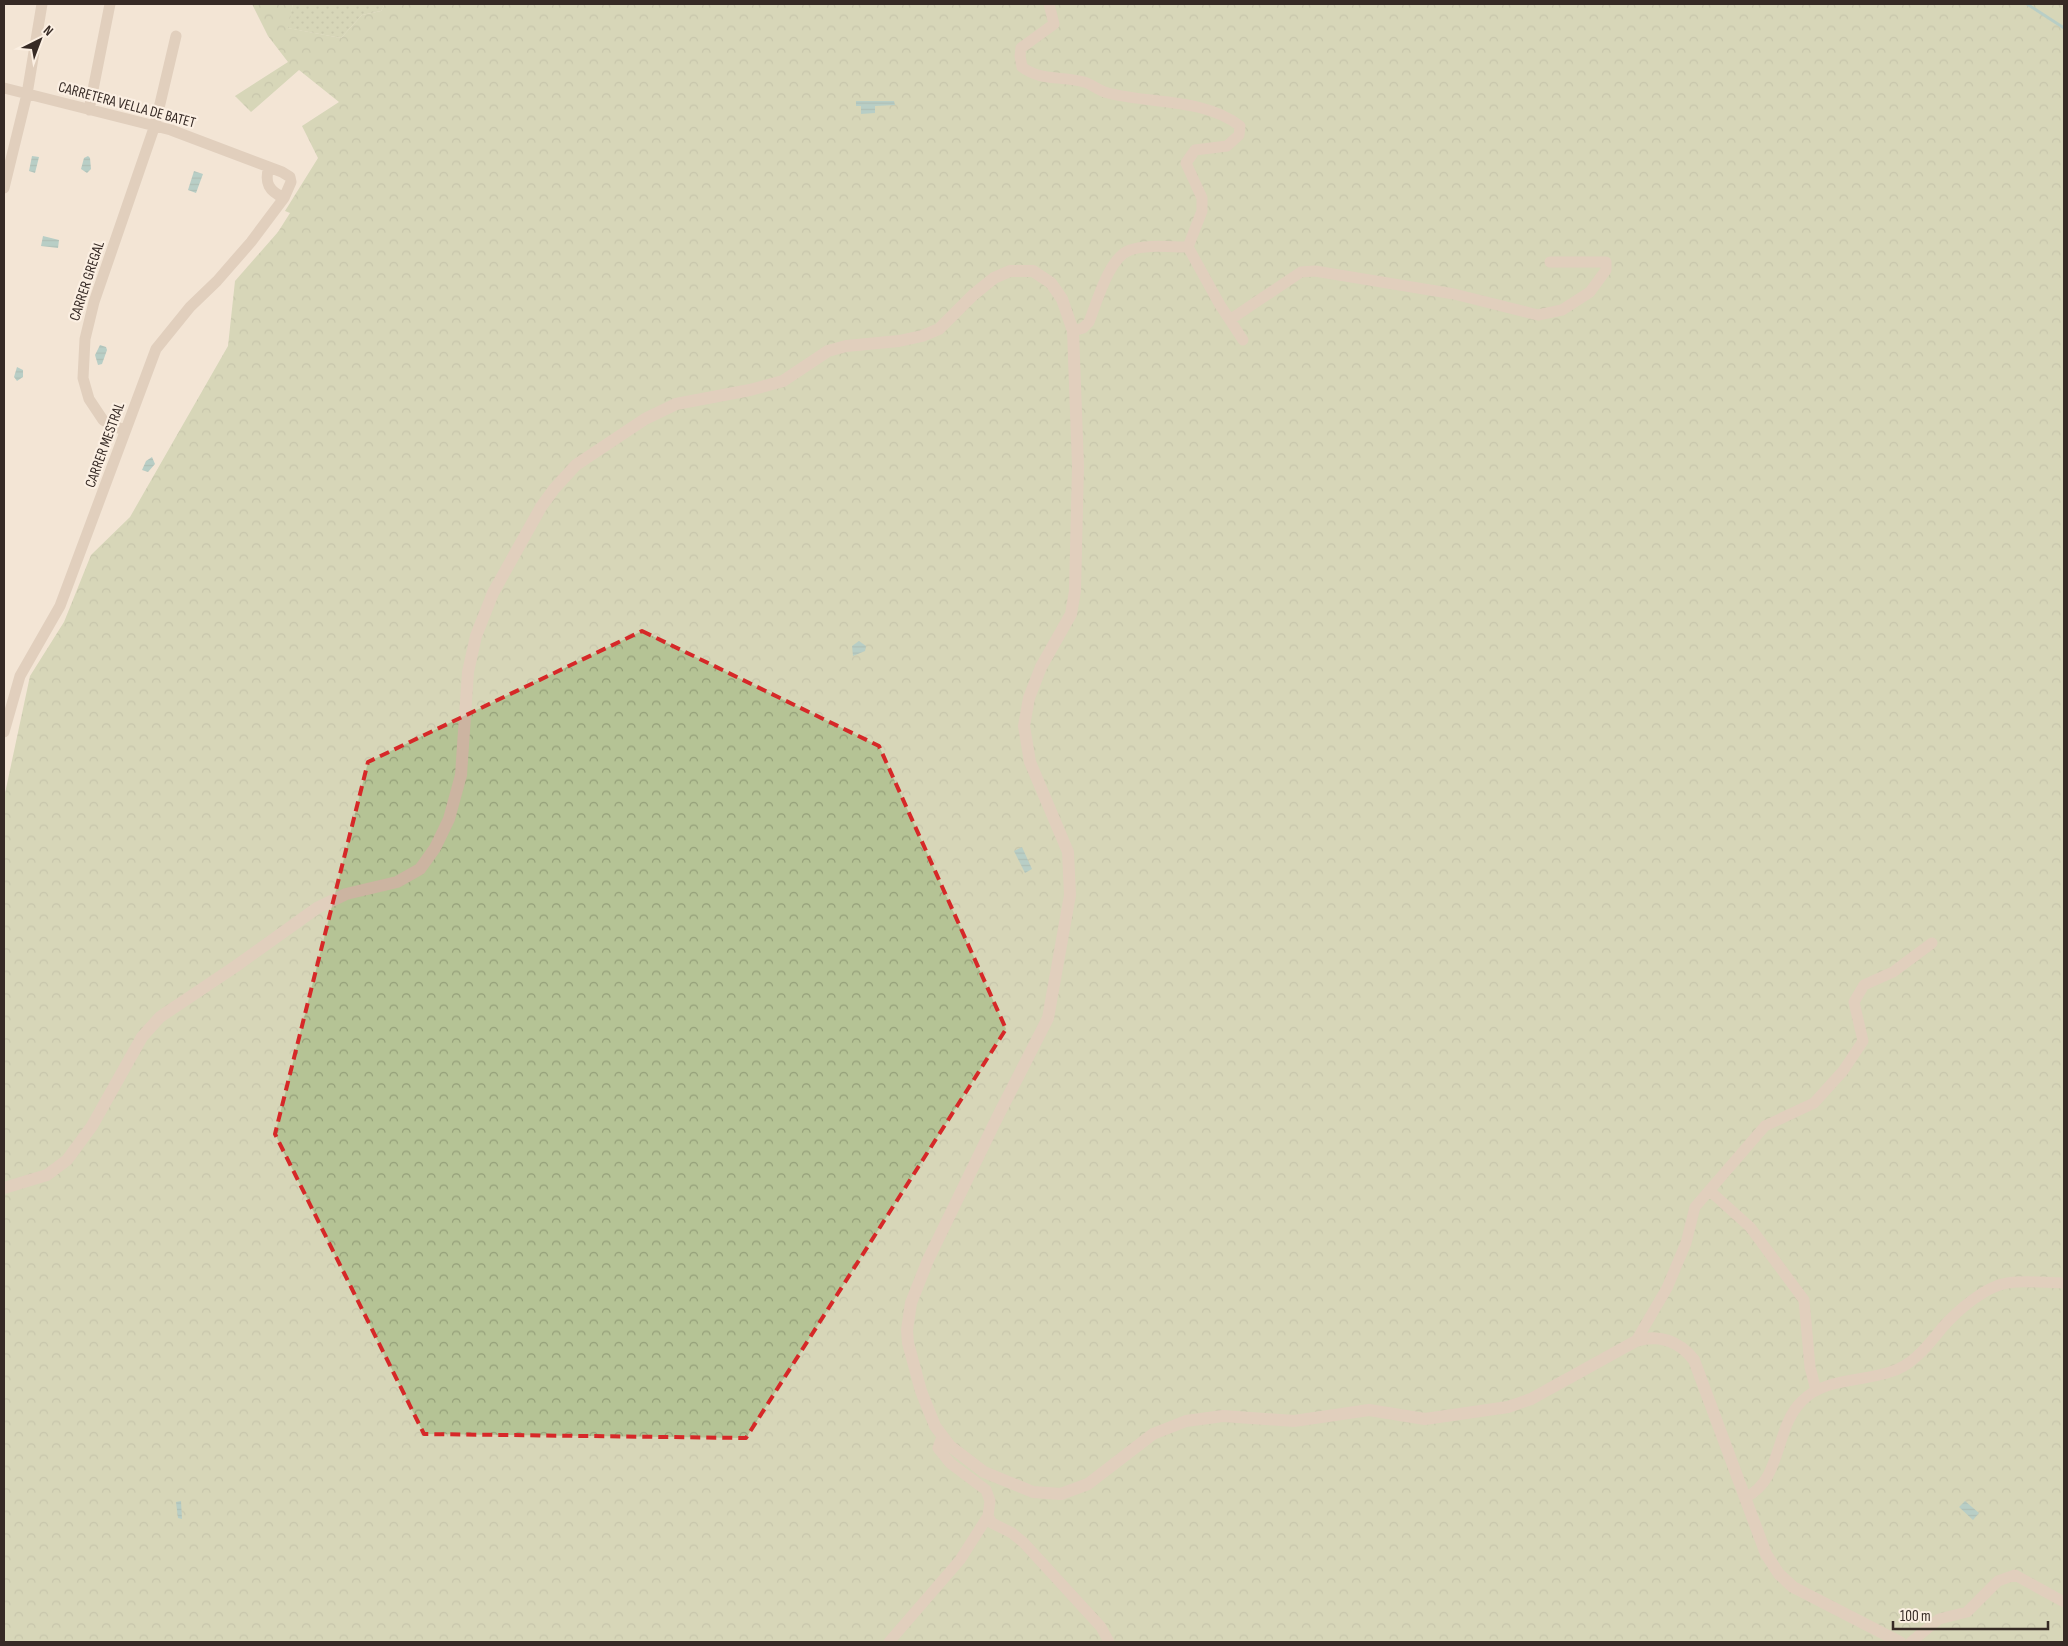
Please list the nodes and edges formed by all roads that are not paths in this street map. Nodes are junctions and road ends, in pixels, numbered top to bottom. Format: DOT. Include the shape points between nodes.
graph roads {
  1 [pos="42,4"];
  2 [pos="110,4"];
  3 [pos="1049,4"];
  4 [pos="176,36"];
  5 [pos="4,88"];
  6 [pos="27,94"];
  7 [pos="89,110"];
  8 [pos="155,125"];
  9 [pos="269,167"];
  10 [pos="4,188"];
  11 [pos="284,198"];
  12 [pos="1188,247"];
  13 [pos="1550,262"];
  14 [pos="1231,319"];
  15 [pos="1073,331"];
  16 [pos="1243,340"];
  17 [pos="125,431"];
  18 [pos="4,732"];
  19 [pos="1932,944"];
  20 [pos="4,1188"];
  21 [pos="1710,1191"];
  22 [pos="2064,1283"];
  23 [pos="1636,1341"];
  24 [pos="1816,1390"];
  25 [pos="942,1437"];
  26 [pos="1746,1497"];
  27 [pos="988,1516"];
  28 [pos="2064,1602"];
  29 [pos="889,1642"];
  30 [pos="1109,1642"];
  31 [pos="1900,1642"];
  32 [pos="1911,1642"];
  1 -- 6 [label="street"];
  2 -- 7 [label="street"];
  3 -- 12 [label="street" via="1054,24 1022,48 1020,56 1022,68 1032,75 1085,82 1106,93 1206,110 1226,115 1240,126 1239,135 1227,146 1195,150 1186,163 1202,198 1202,211"];
  4 -- 8 [label="street, CARRER GREGAL"];
  5 -- 6 [label="street, CARRETERA VELLA DE BATET"];
  6 -- 7 [label="street, CARRETERA VELLA DE BATET"];
  6 -- 10 [label="street"];
  7 -- 8 [label="street, CARRETERA VELLA DE BATET"];
  8 -- 9 [label="street, CARRETERA VELLA DE BATET"];
  8 -- 17 [label="street, CARRER GREGAL" via="94,302 83,356 85,388 94,410 108,425"];
  9 -- 11 [label="street" via="266,174 268,186"];
  9 -- 11 [label="street, CARRETERA VELLA DE BATET" via="290,177"];
  11 -- 17 [label="street, CARRER MESTRAL" via="218,281 190,306 156,349"];
  12 -- 14 [label="street"];
  12 -- 15 [label="street" via="1142,248 1123,254 1111,268 1089,322 1084,328"];
  13 -- 14 [label="street" via="1606,262 1606,270 1590,292 1562,310 1538,315 1454,294 1315,270 1301,272"];
  14 -- 16 [label="street"];
  15 -- 20 [label="street" via="1062,298 1051,282 1033,271 1010,271 994,278 973,295 939,329 899,341 828,351 784,381 676,404 645,419 576,465 541,507 492,593 476,636 468,672 461,775 449,819 420,869 397,882 346,894 317,908 160,1017 142,1036 92,1126 68,1160 46,1175"];
  15 -- 25 [label="street" via="1078,466 1075,591 1071,614 1032,690 1024,726 1030,762 1068,852 1070,895 1048,1018 928,1260 911,1303 908,1343 921,1391"];
  17 -- 18 [label="street, CARRER MESTRAL" via="57,614 20,676"];
  19 -- 21 [label="street" via="1892,972 1864,985 1854,1002 1864,1041 1843,1071 1814,1104 1765,1126"];
  21 -- 23 [label="street" via="1695,1207 1686,1243 1667,1288"];
  21 -- 24 [label="street" via="1750,1227 1804,1300 1810,1367"];
  22 -- 24 [label="street" via="2008,1283 1991,1288 1954,1316 1926,1347 1899,1368"];
  23 -- 25 [label="street" via="1531,1399 1508,1407 1425,1419 1369,1410 1294,1421 1222,1416 1186,1421 1153,1434 1088,1484 1061,1494 1033,1492 984,1472 957,1453"];
  23 -- 26 [label="street" via="1654,1338 1670,1341 1683,1348 1694,1360"];
  24 -- 26 [label="street" via="1794,1410 1770,1471 1756,1491"];
  25 -- 27 [label="street" via="938,1448 950,1464 986,1490 990,1501"];
  26 -- 31 [label="street" via="1766,1554 1779,1574 1793,1587"];
  27 -- 29 [label="street" via="960,1560"];
  27 -- 30 [label="street" via="992,1524 1024,1543 1101,1627"];
  28 -- 32 [label="street" via="2014,1575 1998,1581 1967,1612 1939,1620"];
}
